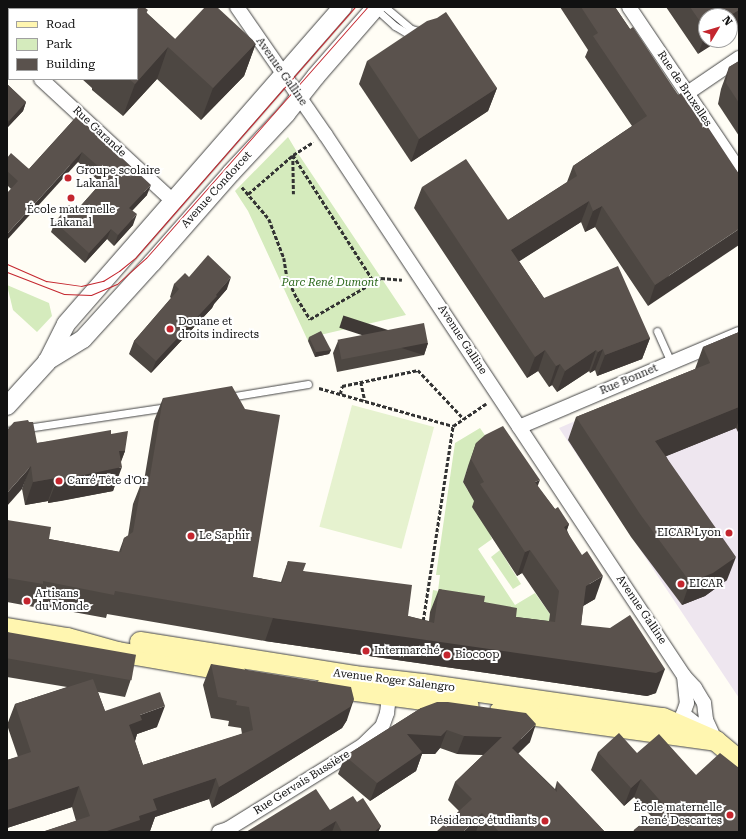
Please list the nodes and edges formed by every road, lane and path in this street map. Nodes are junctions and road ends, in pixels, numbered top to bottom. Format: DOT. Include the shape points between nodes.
graph roads {
  1 [pos="237,7"];
  2 [pos="343,7"];
  3 [pos="379,7"];
  4 [pos="629,7"];
  5 [pos="430,32"];
  6 [pos="739,58"];
  7 [pos="282,75"];
  8 [pos="42,80"];
  9 [pos="686,94"];
  10 [pos="299,97"];
  11 [pos="325,134"];
  12 [pos="293,155"];
  13 [pos="739,170"];
  14 [pos="231,173"];
  15 [pos="248,194"];
  16 [pos="294,194"];
  17 [pos="174,202"];
  18 [pos="423,281"];
  19 [pos="375,283"];
  20 [pos="656,330"];
  21 [pos="739,334"];
  22 [pos="47,362"];
  23 [pos="671,362"];
  24 [pos="361,382"];
  25 [pos="308,384"];
  26 [pos="340,394"];
  27 [pos="498,395"];
  28 [pos="222,398"];
  29 [pos="366,401"];
  30 [pos="7,406"];
  31 [pos="175,406"];
  32 [pos="464,419"];
  33 [pos="453,426"];
  34 [pos="519,427"];
  35 [pos="7,431"];
  36 [pos="422,624"];
  37 [pos="7,628"];
  38 [pos="684,676"];
  39 [pos="390,689"];
  40 [pos="683,714"];
  41 [pos="663,718"];
  42 [pos="716,741"];
  43 [pos="739,760"];
  44 [pos="219,832"];
  1 -- 7 [label="street, Avenue Galline"];
  2 -- 7 [label="street, Avenue Condorcet"];
  3 -- 5 [label="lane" via="412,37 419,39"];
  3 -- 10 [label="street, Avenue Condorcet"];
  4 -- 9 [label="street, Rue de Bruxelles"];
  6 -- 9 [label="street"];
  7 -- 10 [label="street, Avenue Galline"];
  7 -- 17 [label="street, Avenue Condorcet"];
  8 -- 17 [label="street, Rue Garande"];
  9 -- 13 [label="street, Rue de Bruxelles"];
  10 -- 11 [label="street, Avenue Galline"];
  10 -- 14 [label="street, Avenue Condorcet"];
  11 -- 12 [label="path"];
  11 -- 18 [label="street, Avenue Galline"];
  12 -- 15 [label="path"];
  12 -- 16 [label="path"];
  12 -- 19 [label="path"];
  14 -- 15 [label="path"];
  14 -- 22 [label="street, Avenue Condorcet" via="83,339"];
  15 -- 19 [label="path" via="269,219 284,258 287,277 310,318"];
  17 -- 22 [label="street, Avenue Condorcet" via="66,324"];
  18 -- 19 [label="path" via="382,278"];
  18 -- 27 [label="street, Avenue Galline"];
  20 -- 23 [label="lane"];
  21 -- 23 [label="street, Rue Bonnet"];
  22 -- 30 [label="street, Avenue Condorcet"];
  23 -- 34 [label="street, Rue Bonnet"];
  24 -- 26 [label="path" via="342,386"];
  24 -- 29 [label="path"];
  24 -- 32 [label="path" via="418,370"];
  25 -- 26 [label="path"];
  25 -- 28 [label="lane"];
  26 -- 29 [label="path"];
  27 -- 32 [label="path"];
  27 -- 34 [label="street, Avenue Galline"];
  29 -- 33 [label="path"];
  31 -- 35 [label="lane"];
  32 -- 33 [label="path"];
  33 -- 36 [label="path"];
  34 -- 38 [label="street, Avenue Galline"];
  37 -- 39 [label="main road, Avenue Roger Salengro" via="67,638 118,652"];
  38 -- 40 [label="street, Avenue Galline" via="686,704"];
  38 -- 42 [label="street, Avenue Galline" via="704,703 706,720"];
  39 -- 41 [label="main road, Avenue Roger Salengro" via="423,684"];
  39 -- 42 [label="main road, Avenue Roger Salengro"];
  39 -- 44 [label="street, Rue Gervais Bussière" via="387,713 382,727 362,746"];
  40 -- 41 [label="street"];
  40 -- 42 [label="street"];
  41 -- 42 [label="main road, Avenue Roger Salengro"];
  42 -- 43 [label="main road, Avenue Roger Salengro"];
}
